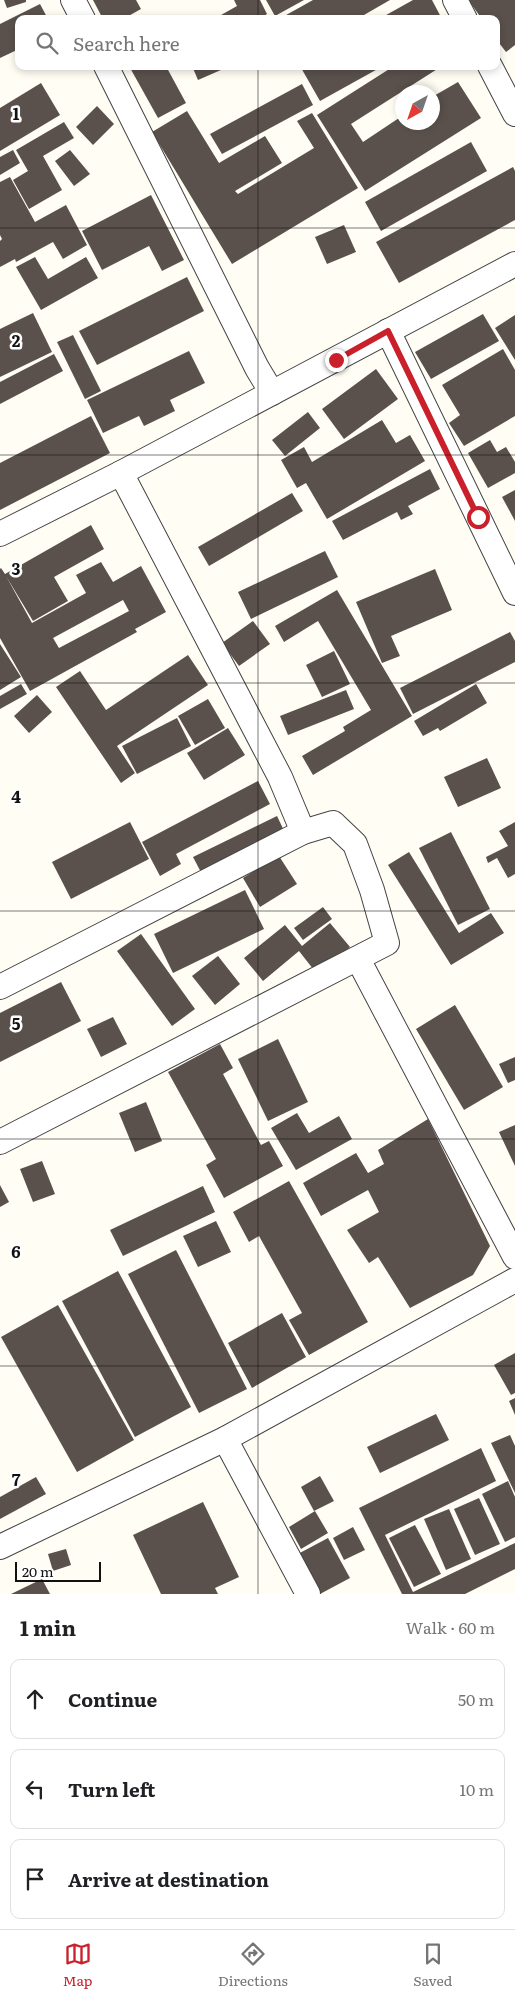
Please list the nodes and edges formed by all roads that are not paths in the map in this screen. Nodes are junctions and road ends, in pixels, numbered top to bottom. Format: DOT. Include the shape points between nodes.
graph roads {
  1 [pos="73,0"];
  2 [pos="455,0"];
  3 [pos="81,15"];
  4 [pos="463,15"];
  5 [pos="108,70"];
  6 [pos="492,70"];
  7 [pos="515,114"];
  8 [pos="515,264"];
  9 [pos="388,331"];
  10 [pos="272,393"];
  11 [pos="122,473"];
  12 [pos="0,534"];
  13 [pos="515,593"];
  14 [pos="303,832"];
  15 [pos="358,959"];
  16 [pos="0,987"];
  17 [pos="0,1142"];
  18 [pos="515,1257"];
  19 [pos="513,1286"];
  20 [pos="225,1439"];
  21 [pos="0,1547"];
  22 [pos="308,1594"];
  1 -- 3 [label="street"];
  2 -- 4 [label="street"];
  5 -- 10 [label="street"];
  6 -- 7 [label="street"];
  8 -- 9 [label="street"];
  9 -- 10 [label="street"];
  9 -- 13 [label="street"];
  10 -- 11 [label="street"];
  11 -- 12 [label="street"];
  11 -- 14 [label="street" via="280,777"];
  14 -- 15 [label="street" via="333,823 355,844 387,943"];
  14 -- 16 [label="street"];
  15 -- 17 [label="street"];
  15 -- 18 [label="street"];
  19 -- 20 [label="street"];
  20 -- 21 [label="street"];
  20 -- 22 [label="street"];
}
